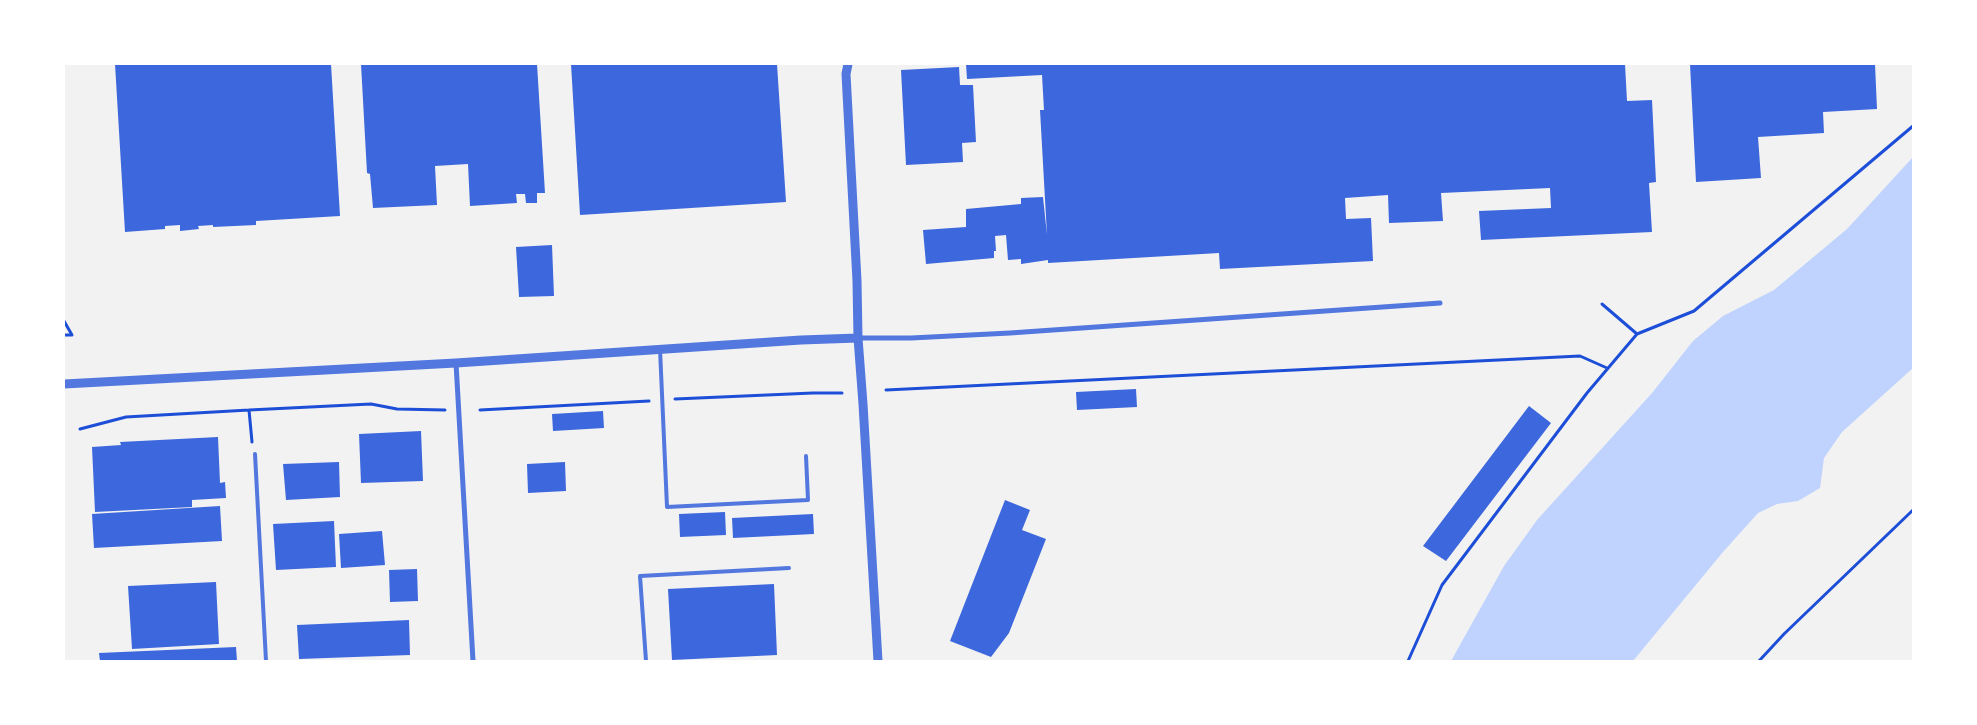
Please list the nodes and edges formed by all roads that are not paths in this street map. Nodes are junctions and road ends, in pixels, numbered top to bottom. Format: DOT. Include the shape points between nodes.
graph roads {
  1 [pos="848,64"];
  2 [pos="1440,303"];
  3 [pos="858,338"];
  4 [pos="660,349"];
  5 [pos="456,363"];
  6 [pos="64,384"];
  7 [pos="255,454"];
  8 [pos="806,456"];
  9 [pos="789,568"];
  10 [pos="266,661"];
  11 [pos="473,661"];
  12 [pos="646,661"];
  13 [pos="878,661"];
  1 -- 3 [label="street"];
  2 -- 3 [label="street" via="1010,333"];
  3 -- 4 [label="street"];
  3 -- 13 [label="street"];
  4 -- 5 [label="street"];
  4 -- 8 [label="lane" via="666,506 808,500"];
  5 -- 6 [label="street"];
  5 -- 11 [label="street"];
  7 -- 10 [label="lane"];
  9 -- 12 [label="lane" via="640,576"];
}
